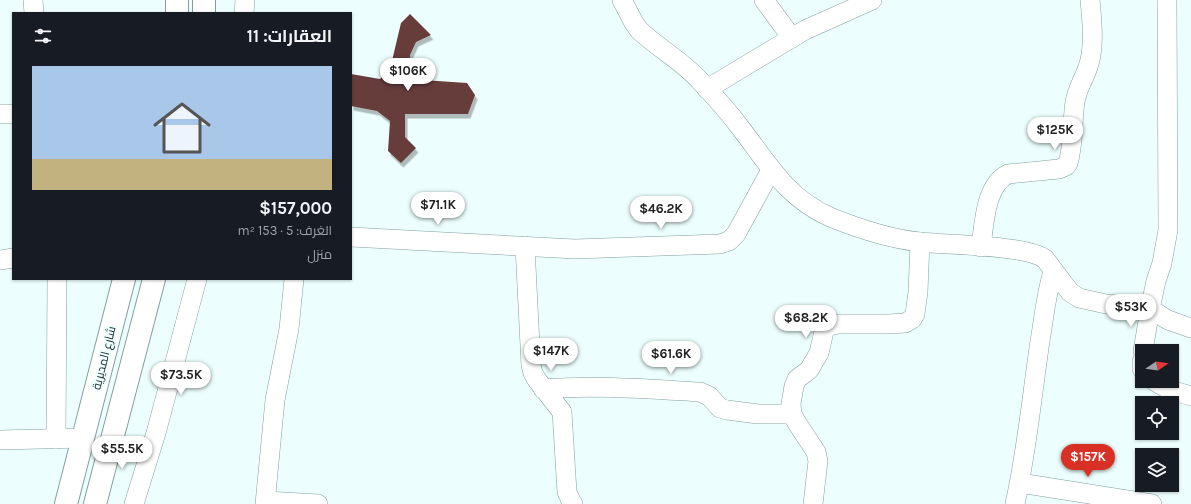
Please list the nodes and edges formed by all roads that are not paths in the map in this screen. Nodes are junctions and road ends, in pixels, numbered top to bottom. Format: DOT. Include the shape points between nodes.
graph roads {
  1 [pos="34,0"];
  2 [pos="177,0"];
  3 [pos="204,0"];
  4 [pos="245,0"];
  5 [pos="622,0"];
  6 [pos="764,0"];
  7 [pos="872,0"];
  8 [pos="1090,0"];
  9 [pos="1167,0"];
  10 [pos="34,12"];
  11 [pos="177,12"];
  12 [pos="204,12"];
  13 [pos="244,12"];
  14 [pos="792,38"];
  15 [pos="708,89"];
  16 [pos="0,114"];
  17 [pos="12,114"];
  18 [pos="770,170"];
  19 [pos="352,237"];
  20 [pos="920,242"];
  21 [pos="525,246"];
  22 [pos="982,247"];
  23 [pos="12,258"];
  24 [pos="0,260"];
  25 [pos="1053,272"];
  26 [pos="57,280"];
  27 [pos="124,280"];
  28 [pos="154,280"];
  29 [pos="197,280"];
  30 [pos="294,280"];
  31 [pos="1150,309"];
  32 [pos="1191,328"];
  33 [pos="1144,344"];
  34 [pos="1166,388"];
  35 [pos="543,389"];
  36 [pos="1191,396"];
  37 [pos="792,414"];
  38 [pos="84,438"];
  39 [pos="56,439"];
  40 [pos="0,440"];
  41 [pos="1020,483"];
  42 [pos="266,503"];
  43 [pos="66,504"];
  44 [pos="95,504"];
  45 [pos="134,504"];
  46 [pos="318,504"];
  47 [pos="574,504"];
  48 [pos="813,504"];
  49 [pos="1015,504"];
  50 [pos="1152,504"];
  1 -- 10 [label="street"];
  2 -- 11 [label="main road"];
  3 -- 12 [label="main road"];
  4 -- 13 [label="street"];
  5 -- 15 [label="street" via="639,30"];
  6 -- 14 [label="street"];
  7 -- 14 [label="street"];
  8 -- 22 [label="street" via="1089,66 1075,101 1068,163 1059,169 1008,174 1002,177 992,191 988,204"];
  9 -- 31 [label="street" via="1168,230"];
  14 -- 15 [label="street"];
  15 -- 18 [label="street" via="739,126"];
  16 -- 17 [label="street"];
  18 -- 20 [label="street" via="806,204 830,217"];
  18 -- 21 [label="street" via="736,234 726,243 575,249"];
  19 -- 21 [label="street"];
  20 -- 22 [label="street"];
  20 -- 37 [label="street" via="917,308 914,317 905,323 838,324 825,327 814,364 797,379 794,386"];
  21 -- 35 [label="street" via="531,365"];
  22 -- 25 [label="street" via="1022,251 1040,256"];
  23 -- 24 [label="street"];
  25 -- 31 [label="street" via="1070,292 1079,298"];
  25 -- 41 [label="street" via="1046,303"];
  26 -- 39 [label="street"];
  27 -- 38 [label="main road, شارع المديرية"];
  28 -- 44 [label="main road"];
  29 -- 45 [label="street" via="156,433"];
  30 -- 42 [label="street" via="288,336 275,400"];
  31 -- 32 [label="street" via="1168,320"];
  31 -- 33 [label="street"];
  34 -- 36 [label="street"];
  35 -- 37 [label="street" via="619,387 700,392 709,396 720,408 727,410 758,414"];
  35 -- 47 [label="street" via="562,412 566,492"];
  37 -- 48 [label="street" via="818,461"];
  38 -- 39 [label="street"];
  38 -- 43 [label="main road, شارع المديرية"];
  39 -- 40 [label="street"];
  41 -- 49 [label="street"];
  41 -- 50 [label="street"];
  42 -- 46 [label="street"];
}
